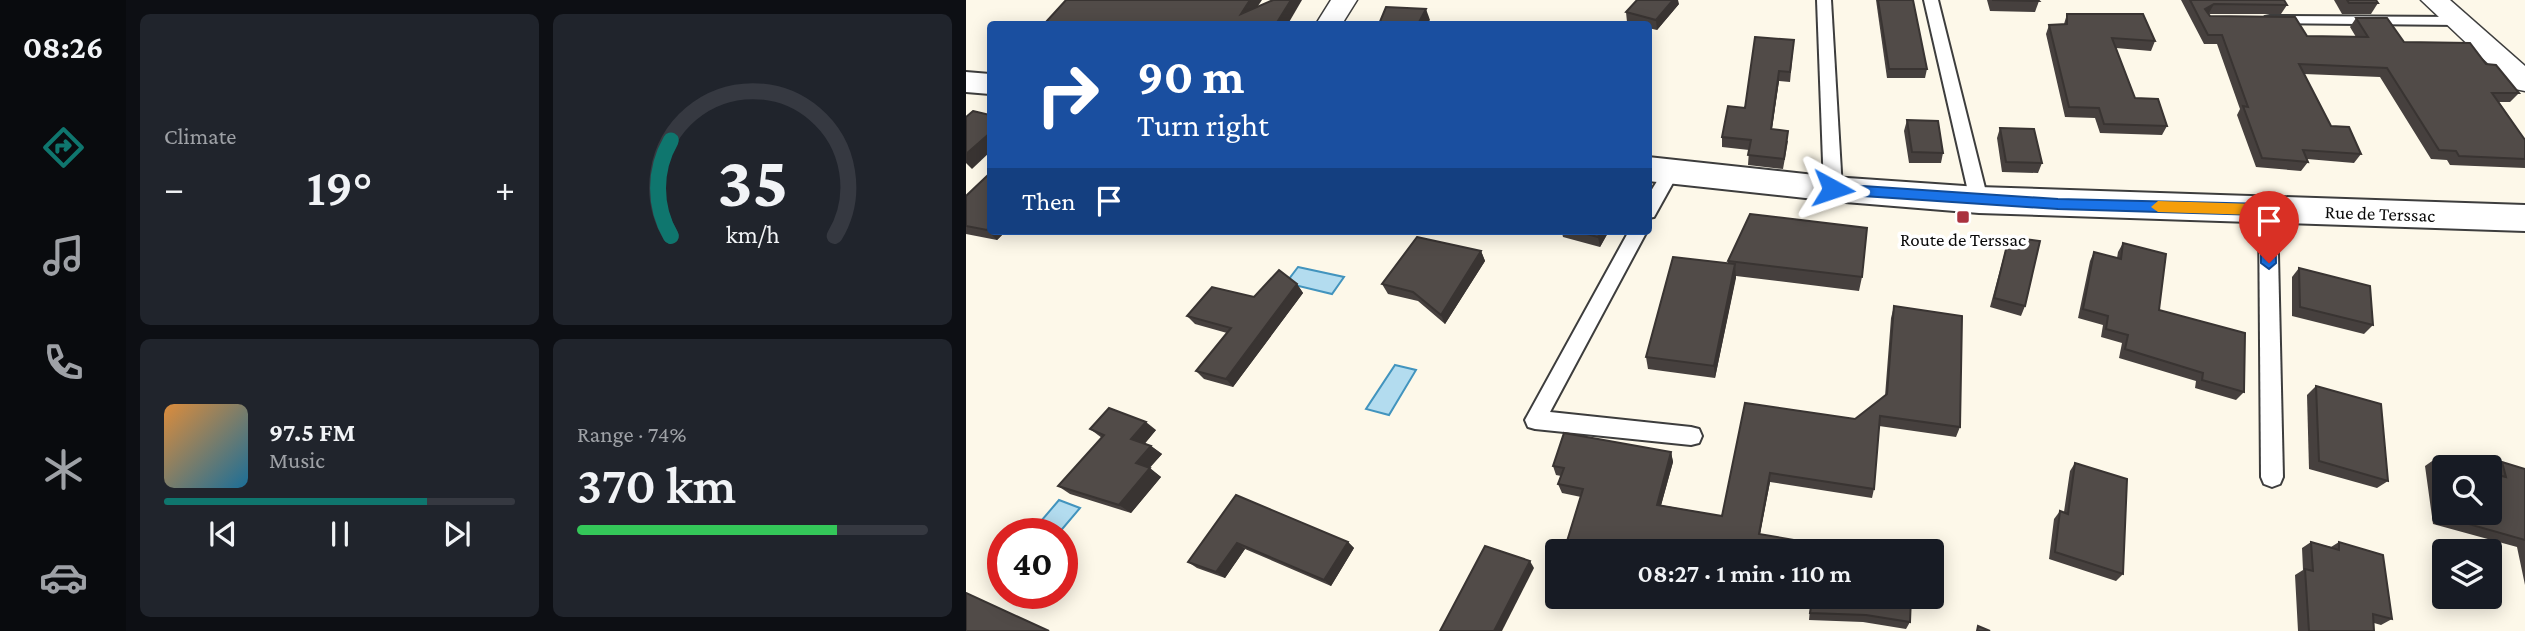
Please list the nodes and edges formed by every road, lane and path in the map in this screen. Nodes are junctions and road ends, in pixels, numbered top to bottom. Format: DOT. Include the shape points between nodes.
graph roads {
  1 [pos="1344,0"];
  2 [pos="1824,0"];
  3 [pos="1931,0"];
  4 [pos="2434,0"];
  5 [pos="2252,20"];
  6 [pos="1331,21"];
  7 [pos="2458,21"];
  8 [pos="966,82"];
  9 [pos="2525,82"];
  10 [pos="987,84"];
  11 [pos="1660,170"];
  12 [pos="1833,189"];
  13 [pos="1652,198"];
  14 [pos="1979,200"];
  15 [pos="2268,210"];
  16 [pos="2525,218"];
  17 [pos="1636,235"];
  18 [pos="1691,436"];
  19 [pos="2272,477"];
  1 -- 6 [label="street"];
  2 -- 12 [label="lane"];
  3 -- 14 [label="lane"];
  4 -- 7 [label="street"];
  5 -- 7 [label="lane"];
  7 -- 9 [label="street"];
  8 -- 10 [label="street"];
  11 -- 12 [label="street, Rue de Terssac"];
  11 -- 13 [label="lane"];
  12 -- 14 [label="street, Rue de Terssac"];
  14 -- 15 [label="street, Rue de Terssac"];
  15 -- 16 [label="street, Rue de Terssac"];
  15 -- 19 [label="lane"];
  17 -- 18 [label="lane" via="1535,420"];
}
